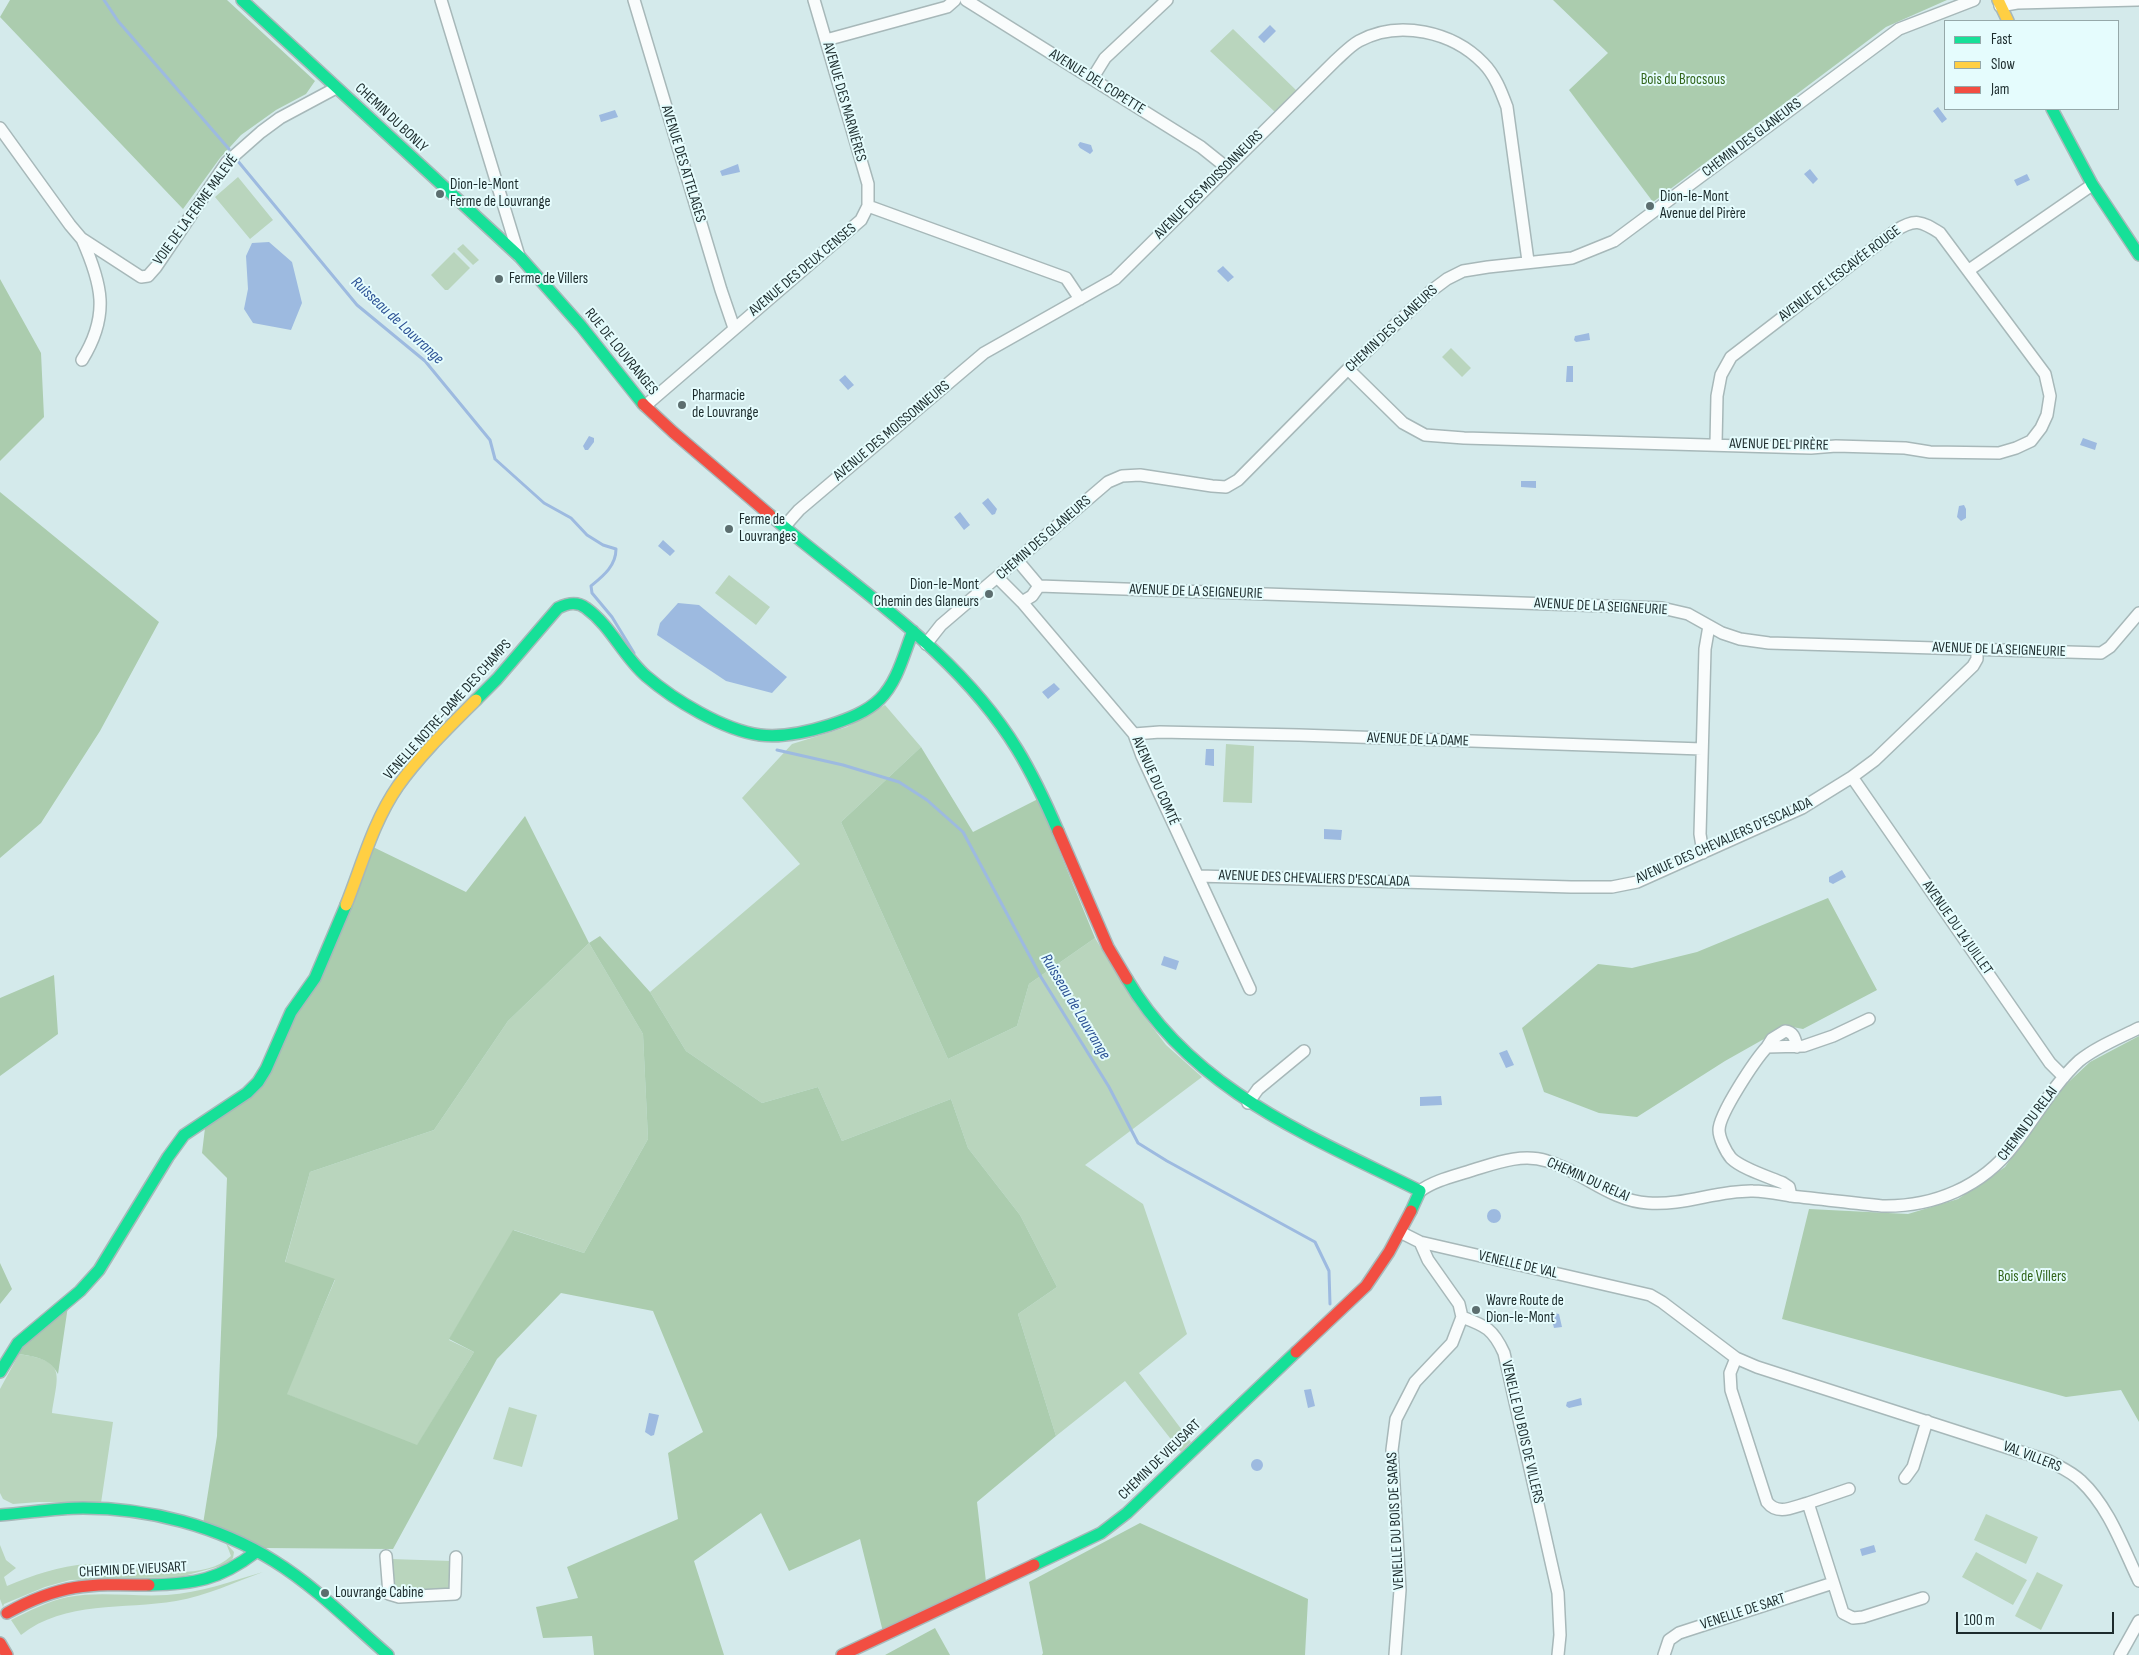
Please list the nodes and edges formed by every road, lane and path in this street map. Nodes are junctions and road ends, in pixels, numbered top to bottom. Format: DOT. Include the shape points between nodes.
graph roads {
  1 [pos="242,0"];
  2 [pos="441,0"];
  3 [pos="634,0"];
  4 [pos="814,0"];
  5 [pos="955,0"];
  6 [pos="966,0"];
  7 [pos="1167,0"];
  8 [pos="1974,0"];
  9 [pos="2137,0"];
  10 [pos="1999,3"];
  11 [pos="2008,20"];
  12 [pos="826,40"];
  13 [pos="1092,78"];
  14 [pos="336,88"];
  15 [pos="2052,110"];
  16 [pos="0,128"];
  17 [pos="1226,167"];
  18 [pos="2092,185"];
  19 [pos="868,206"];
  20 [pos="81,238"];
  21 [pos="2139,255"];
  22 [pos="520,257"];
  23 [pos="1528,261"];
  24 [pos="1969,270"];
  25 [pos="1080,299"];
  26 [pos="734,328"];
  27 [pos="82,360"];
  28 [pos="1348,369"];
  29 [pos="645,406"];
  30 [pos="1716,444"];
  31 [pos="784,527"];
  32 [pos="1018,561"];
  33 [pos="998,578"];
  34 [pos="1039,586"];
  35 [pos="1022,602"];
  36 [pos="2139,613"];
  37 [pos="1709,626"];
  38 [pos="913,631"];
  39 [pos="926,644"];
  40 [pos="1977,650"];
  41 [pos="1134,734"];
  42 [pos="1702,749"];
  43 [pos="1852,777"];
  44 [pos="1703,852"];
  45 [pos="1199,876"];
  46 [pos="1250,989"];
  47 [pos="1869,1019"];
  48 [pos="2139,1028"];
  49 [pos="1767,1047"];
  50 [pos="1797,1047"];
  51 [pos="1304,1051"];
  52 [pos="2064,1077"];
  53 [pos="1248,1103"];
  54 [pos="1420,1191"];
  55 [pos="1791,1196"];
  56 [pos="1402,1232"];
  57 [pos="1420,1242"];
  58 [pos="1636,1291"];
  59 [pos="1462,1317"];
  60 [pos="1736,1358"];
  61 [pos="0,1372"];
  62 [pos="1927,1421"];
  63 [pos="1905,1478"];
  64 [pos="1849,1489"];
  65 [pos="1808,1503"];
  66 [pos="0,1515"];
  67 [pos="256,1552"];
  68 [pos="386,1556"];
  69 [pos="456,1557"];
  70 [pos="2139,1581"];
  71 [pos="1833,1584"];
  72 [pos="1923,1598"];
  73 [pos="7,1613"];
  74 [pos="2139,1621"];
  75 [pos="0,1642"];
  76 [pos="8,1655"];
  77 [pos="388,1655"];
  78 [pos="842,1655"];
  79 [pos="1395,1655"];
  80 [pos="1558,1655"];
  81 [pos="1664,1655"];
  82 [pos="2120,1655"];
  1 -- 14 [label="main road, CHEMIN DU BONLY"];
  2 -- 22 [label="street, RUE DE LOUVRANGES"];
  3 -- 26 [label="street, AVENUE DES ATTELAGES"];
  4 -- 12 [label="street, AVENUE DES MARNIÈRES"];
  5 -- 12 [label="street" via="947,7"];
  6 -- 13 [label="street, AVENUE DEL COPETTE"];
  7 -- 13 [label="street" via="1106,58"];
  8 -- 23 [label="street, CHEMIN DES GLANEURS" via="1899,29 1614,241 1572,258"];
  9 -- 10 [label="street"];
  10 -- 11 [label="main road"];
  12 -- 19 [label="street, AVENUE DES MARNIÈRES" via="868,184"];
  13 -- 17 [label="street, AVENUE DEL COPETTE" via="1201,147"];
  14 -- 20 [label="street, VOIE DE LA FERME MALEVÉ" via="280,118 232,157 148,276 137,276"];
  14 -- 22 [label="main road, CHEMIN DU BONLY"];
  15 -- 18 [label="main road"];
  16 -- 20 [label="street"];
  17 -- 23 [label="street, AVENUE DES MOISSONNEURS" via="1335,60 1358,42 1375,34 1397,30 1444,37 1484,64 1499,85 1507,107"];
  17 -- 25 [label="street, AVENUE DES MOISSONNEURS" via="1115,278"];
  18 -- 21 [label="main road"];
  18 -- 24 [label="street"];
  19 -- 25 [label="street" via="1066,278"];
  19 -- 26 [label="street, AVENUE DES DEUX CENSES" via="861,220"];
  20 -- 27 [label="street" via="95,269 101,299 98,323"];
  22 -- 29 [label="main road, RUE DE LOUVRANGES"];
  23 -- 28 [label="street, CHEMIN DES GLANEURS" via="1463,271 1447,279 1430,291"];
  24 -- 30 [label="street, AVENUE DE L'ESCAVÉE ROUGE" via="1940,233 1924,223 1908,222 1731,357 1721,375 1717,396"];
  24 -- 30 [label="street, AVENUE DEL PIRÈRE" via="2045,374 2050,396 2047,415 2031,441 1999,453"];
  25 -- 31 [label="street, AVENUE DES MOISSONNEURS" via="984,353 799,510"];
  26 -- 29 [label="street, AVENUE DES DEUX CENSES"];
  28 -- 30 [label="street, AVENUE DEL PIRÈRE" via="1403,423 1425,435"];
  28 -- 32 [label="street, CHEMIN DES GLANEURS" via="1238,480 1226,487 1140,475 1122,476 1101,488"];
  29 -- 31 [label="main road, RUE DE LOUVRANGES"];
  31 -- 38 [label="main road, RUE DE LOUVRANGES"];
  32 -- 33 [label="street, CHEMIN DES GLANEURS"];
  32 -- 34 [label="street"];
  33 -- 35 [label="street, AVENUE DU COMTÉ"];
  33 -- 39 [label="street, CHEMIN DES GLANEURS" via="941,625"];
  34 -- 35 [label="street"];
  34 -- 37 [label="street, AVENUE DE LA SEIGNEURIE" via="1662,608 1688,614"];
  35 -- 41 [label="street, AVENUE DU COMTÉ"];
  36 -- 40 [label="street, AVENUE DE LA SEIGNEURIE" via="2101,653"];
  37 -- 40 [label="street, AVENUE DE LA SEIGNEURIE" via="1740,639 1770,643"];
  37 -- 42 [label="street" via="1705,649"];
  38 -- 39 [label="main road, RUE DE LOUVRANGES"];
  38 -- 61 [label="main road, VENELLE NOTRE-DAME DES CHAMPS" via="887,691 872,706 843,722 812,730 760,735 726,724 663,690 644,676 585,607 575,602 558,608 398,786 371,836 315,978 288,1018 258,1082 248,1094 184,1134 99,1270 80,1291 18,1343"];
  39 -- 53 [label="main road, RUE DE LOUVRANGES" via="984,704 1017,749 1050,813 1108,947 1137,996 1170,1037"];
  40 -- 43 [label="street, AVENUE DES CHEVALIERS D'ESCALADA" via="1973,666 1875,760"];
  41 -- 42 [label="street, AVENUE DE LA DAME" via="1299,735"];
  41 -- 45 [label="street, AVENUE DU COMTÉ"];
  42 -- 44 [label="street" via="1700,834"];
  43 -- 44 [label="street, AVENUE DES CHEVALIERS D'ESCALADA" via="1802,808"];
  43 -- 52 [label="street, AVENUE DU 14 JUILLET" via="2050,1062"];
  44 -- 45 [label="street, AVENUE DES CHEVALIERS D'ESCALADA" via="1637,882 1612,887"];
  45 -- 46 [label="street, AVENUE DU COMTÉ"];
  47 -- 50 [label="street" via="1833,1036"];
  48 -- 52 [label="street, CHEMIN DU RELAI" via="2088,1055"];
  49 -- 50 [label="street"];
  49 -- 50 [label="street" via="1778,1033 1789,1031"];
  49 -- 55 [label="street" via="1725,1112 1720,1138 1730,1157 1784,1183 1789,1187"];
  51 -- 53 [label="street" via="1258,1089"];
  52 -- 55 [label="street, CHEMIN DU RELAI" via="2001,1162 1984,1177 1952,1195 1902,1206"];
  53 -- 54 [label="main road, RUE DE LOUVRANGES"];
  54 -- 55 [label="street, CHEMIN DU RELAI" via="1431,1183 1485,1166 1527,1158 1561,1166 1622,1198 1646,1203 1677,1203 1753,1191"];
  54 -- 56 [label="main road, CHEMIN DE VIEUSART"];
  56 -- 57 [label="street, VENELLE DE VAL"];
  56 -- 78 [label="main road, CHEMIN DE VIEUSART" via="1379,1269 1352,1300 1127,1513 1075,1546"];
  57 -- 58 [label="street, VENELLE DE VAL"];
  57 -- 59 [label="street" via="1428,1260 1459,1304"];
  58 -- 60 [label="street, VAL VILLERS" via="1662,1302"];
  59 -- 79 [label="street, VENELLE DU BOIS DE SARAS" via="1452,1343 1415,1382 1396,1419 1392,1450 1400,1590"];
  59 -- 80 [label="street, VENELLE DU BOIS DE VILLERS" via="1496,1335 1504,1353 1558,1593"];
  60 -- 62 [label="street, VAL VILLERS"];
  60 -- 65 [label="street" via="1730,1373 1731,1390 1767,1502 1778,1510"];
  62 -- 63 [label="street" via="1913,1467"];
  62 -- 70 [label="street, VAL VILLERS" via="2049,1461 2075,1476 2092,1492 2104,1510"];
  64 -- 65 [label="street"];
  65 -- 71 [label="street"];
  66 -- 67 [label="main road" via="82,1508 118,1509 184,1522"];
  67 -- 73 [label="main road, CHEMIN DE VIEUSART" via="233,1570 191,1583 163,1587 77,1586 22,1604"];
  67 -- 77 [label="main road" via="274,1561 311,1589"];
  68 -- 69 [label="street" via="389,1594 399,1597 455,1594"];
  71 -- 72 [label="street" via="1843,1613 1853,1618"];
  71 -- 81 [label="street, VENELLE DE SART" via="1679,1633 1669,1640"];
  74 -- 82 [label="street"];
  75 -- 76 [label="main road"];
}
